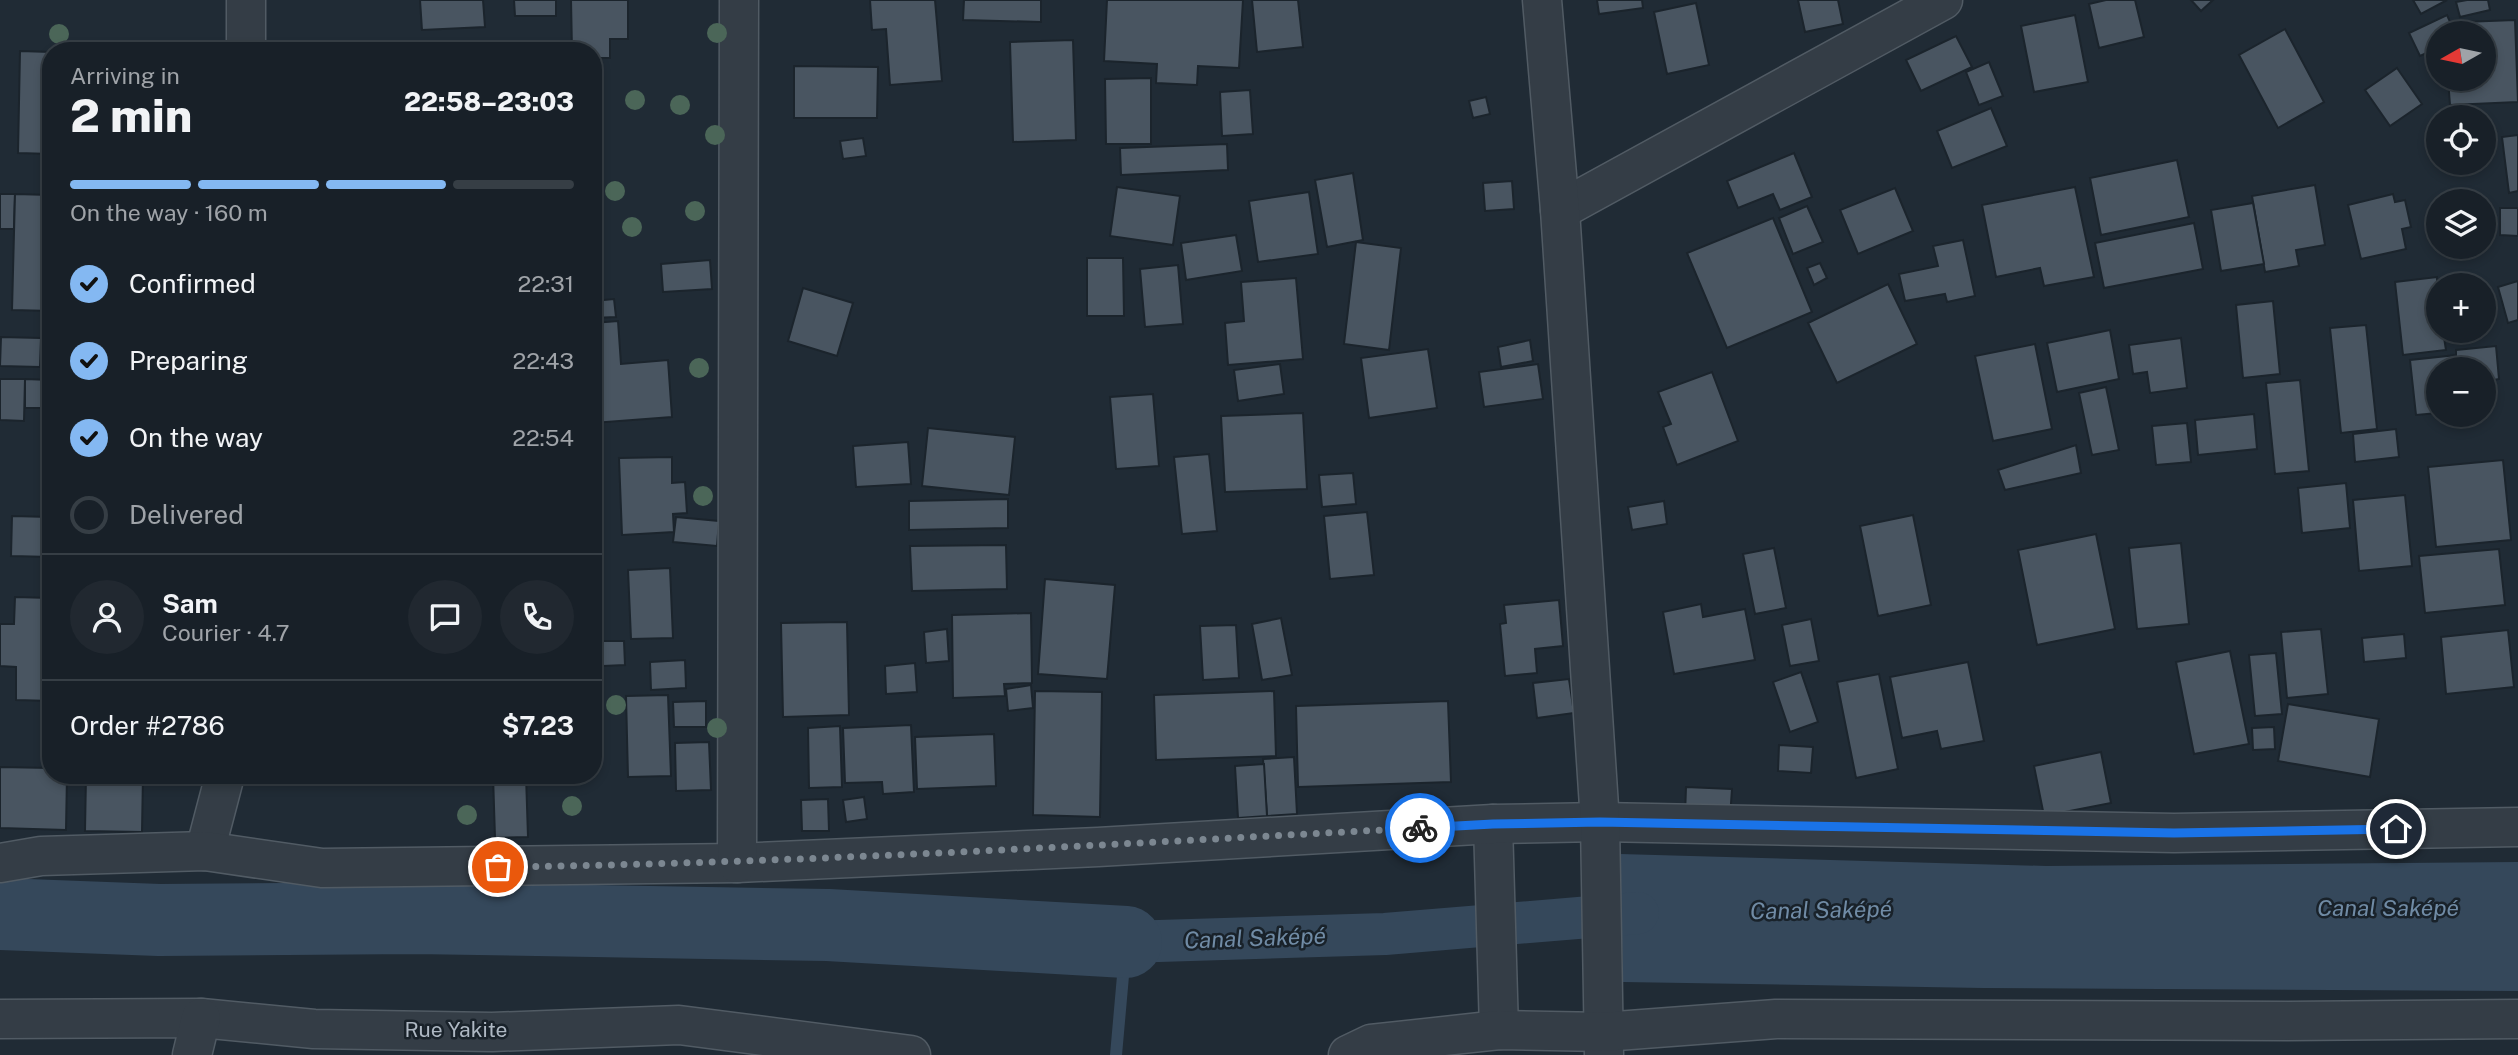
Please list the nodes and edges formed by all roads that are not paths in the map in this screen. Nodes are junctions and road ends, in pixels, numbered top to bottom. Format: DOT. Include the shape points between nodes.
graph roads {
  1 [pos="246,0"];
  2 [pos="739,0"];
  3 [pos="1542,0"];
  4 [pos="1942,0"];
  5 [pos="246,42"];
  6 [pos="1560,210"];
  7 [pos="223,784"];
  8 [pos="1600,822"];
  9 [pos="1493,824"];
  10 [pos="2518,827"];
  11 [pos="205,851"];
  12 [pos="0,863"];
  13 [pos="737,863"];
  14 [pos="201,1018"];
  15 [pos="0,1019"];
  16 [pos="2518,1019"];
  17 [pos="1499,1030"];
  18 [pos="1604,1043"];
  19 [pos="192,1055"];
  20 [pos="911,1055"];
  21 [pos="1348,1055"];
  1 -- 5 [label="street"];
  2 -- 13 [label="street"];
  3 -- 6 [label="street"];
  4 -- 6 [label="street"];
  6 -- 8 [label="street"];
  7 -- 11 [label="street"];
  8 -- 9 [label="street"];
  8 -- 10 [label="street" via="2174,833"];
  8 -- 18 [label="street"];
  9 -- 13 [label="street"];
  9 -- 17 [label="street"];
  11 -- 12 [label="street" via="41,856"];
  11 -- 13 [label="street" via="322,868"];
  14 -- 15 [label="street, Rue Yakite"];
  14 -- 19 [label="street"];
  14 -- 20 [label="street, Rue Yakite" via="314,1029 451,1031 679,1025"];
  16 -- 18 [label="street" via="1776,1019"];
  17 -- 18 [label="street"];
  17 -- 21 [label="street" via="1370,1044"];
}
